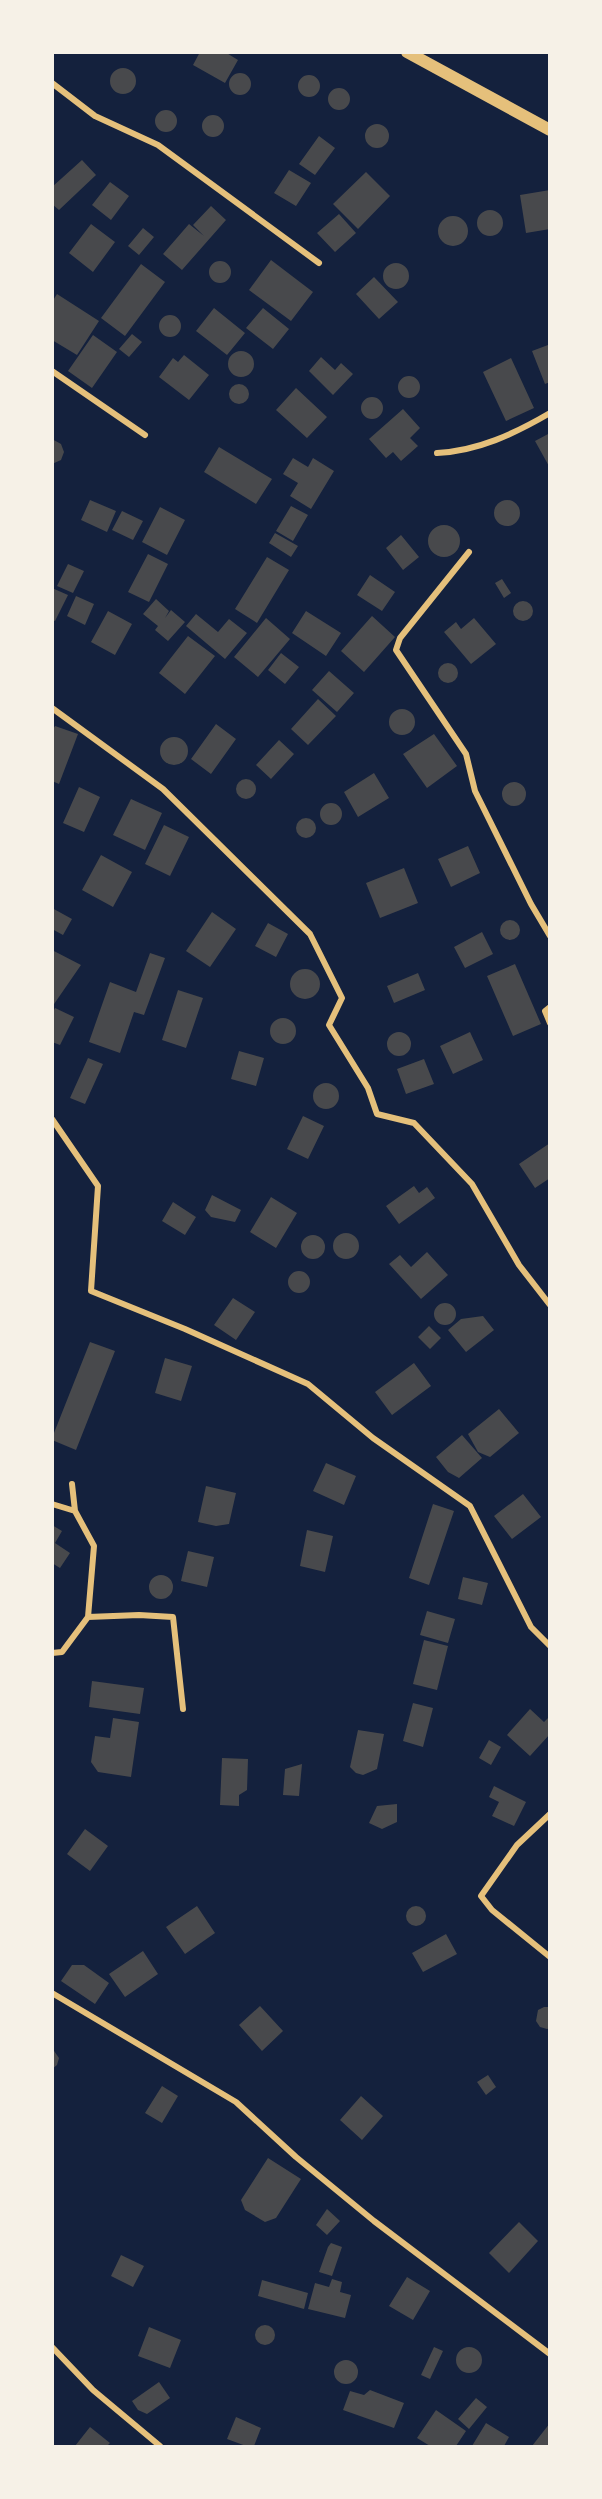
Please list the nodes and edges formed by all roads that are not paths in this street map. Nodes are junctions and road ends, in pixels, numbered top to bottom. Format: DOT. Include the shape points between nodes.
graph roads {
  1 [pos="407,52"];
  2 [pos="52,83"];
  3 [pos="549,130"];
  4 [pos="319,263"];
  5 [pos="52,371"];
  6 [pos="549,413"];
  7 [pos="145,435"];
  8 [pos="437,453"];
  9 [pos="469,552"];
  10 [pos="52,708"];
  11 [pos="549,936"];
  12 [pos="549,1007"];
  13 [pos="549,1023"];
  14 [pos="52,1119"];
  15 [pos="549,1305"];
  16 [pos="72,1484"];
  17 [pos="52,1504"];
  18 [pos="75,1511"];
  19 [pos="88,1617"];
  20 [pos="549,1646"];
  21 [pos="52,1653"];
  22 [pos="183,1709"];
  23 [pos="549,1814"];
  24 [pos="549,1957"];
  25 [pos="52,1993"];
  26 [pos="52,2347"];
  27 [pos="549,2354"];
  28 [pos="160,2446"];
  1 -- 3 [label="main road"];
  2 -- 4 [label="street" via="96,116 158,145"];
  5 -- 7 [label="street"];
  6 -- 8 [label="street" via="526,427 463,452"];
  9 -- 11 [label="street" via="400,638 396,650 466,754 475,791"];
  10 -- 15 [label="street" via="163,789 310,934 342,998 329,1025 368,1088 377,1114 414,1123 472,1184 519,1265"];
  12 -- 13 [label="street" via="545,1011"];
  14 -- 20 [label="street" via="98,1186 91,1291 308,1384 373,1438 470,1506 531,1628"];
  16 -- 18 [label="street"];
  17 -- 18 [label="street"];
  18 -- 19 [label="street" via="94,1546"];
  19 -- 21 [label="street" via="62,1652"];
  19 -- 22 [label="street" via="173,1617"];
  23 -- 24 [label="street" via="517,1845 481,1896 492,1910"];
  25 -- 27 [label="street" via="237,2102 374,2221"];
  26 -- 28 [label="street" via="93,2390"];
}
